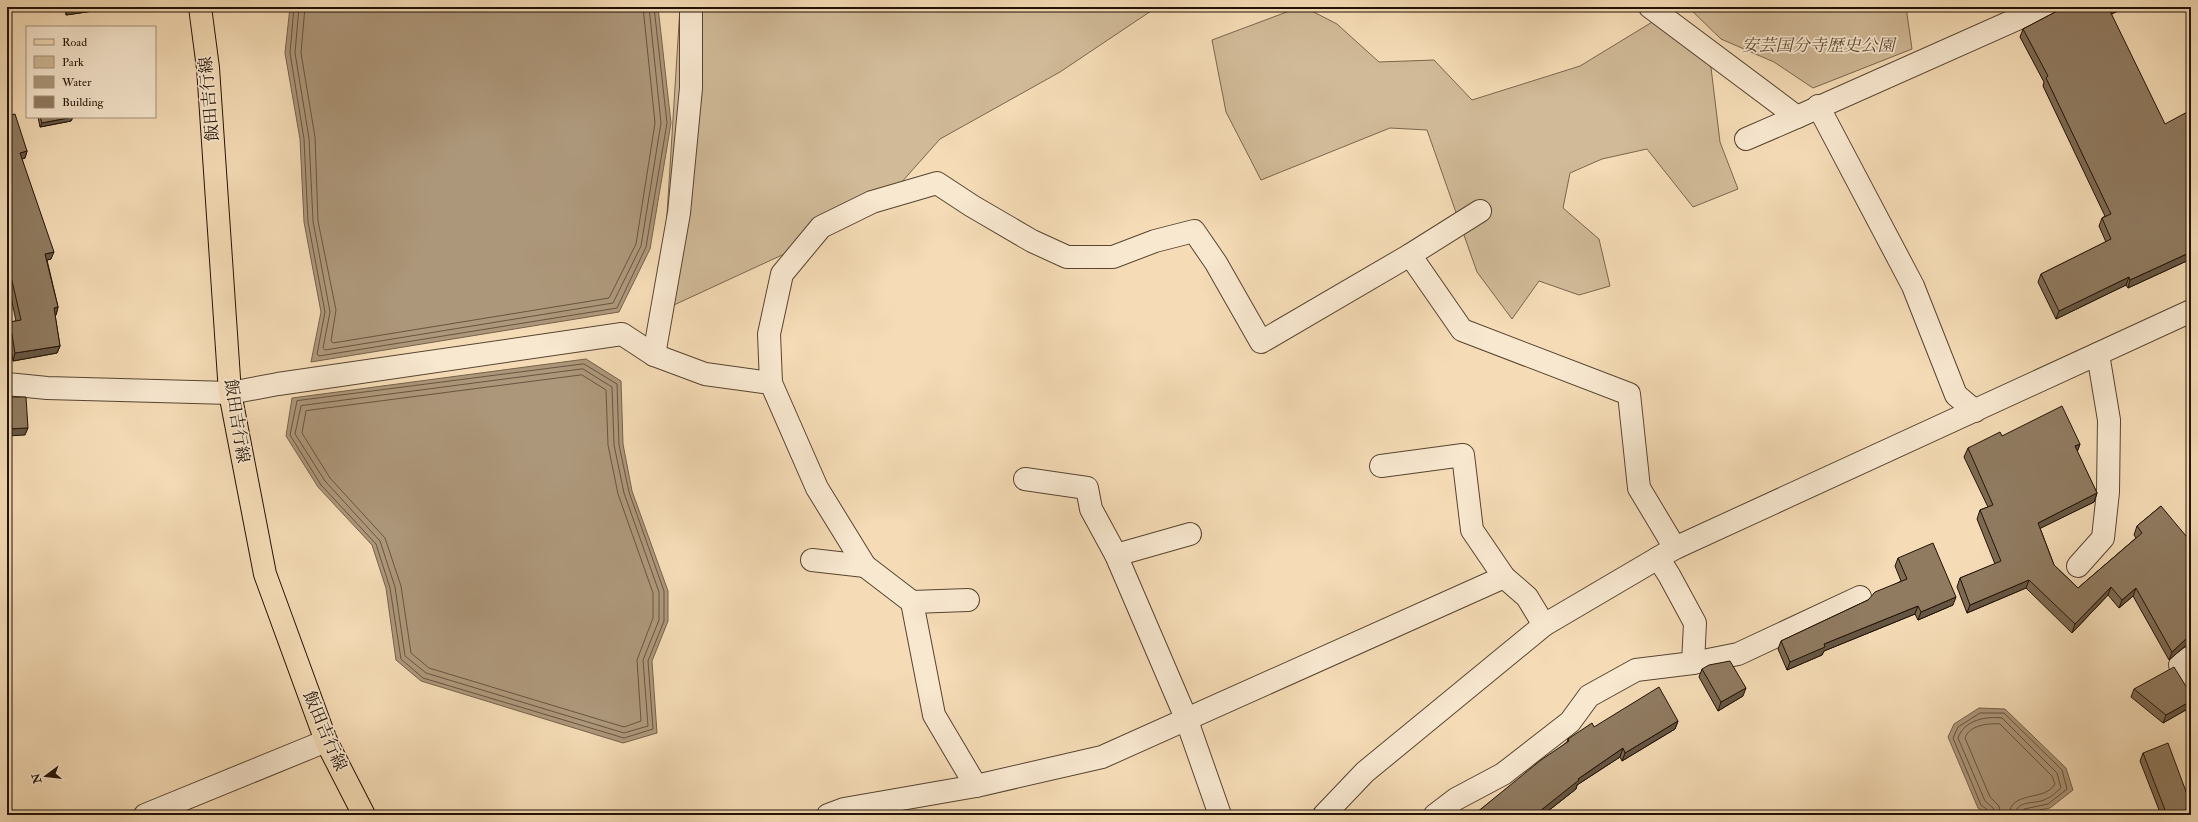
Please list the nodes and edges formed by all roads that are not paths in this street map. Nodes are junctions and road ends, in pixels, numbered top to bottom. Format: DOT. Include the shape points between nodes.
graph roads {
  1 [pos="200,7"];
  2 [pos="691,7"];
  3 [pos="1650,7"];
  4 [pos="2044,7"];
  5 [pos="1818,106"];
  6 [pos="1797,117"];
  7 [pos="1746,139"];
  8 [pos="1480,211"];
  9 [pos="1410,255"];
  10 [pos="2191,310"];
  11 [pos="2098,354"];
  12 [pos="654,355"];
  13 [pos="771,383"];
  14 [pos="7,384"];
  15 [pos="230,393"];
  16 [pos="1974,411"];
  17 [pos="1381,466"];
  18 [pos="1025,479"];
  19 [pos="1190,534"];
  20 [pos="1666,553"];
  21 [pos="1116,555"];
  22 [pos="812,560"];
  23 [pos="865,566"];
  24 [pos="2078,566"];
  25 [pos="1504,577"];
  26 [pos="1860,597"];
  27 [pos="968,600"];
  28 [pos="912,602"];
  29 [pos="1544,625"];
  30 [pos="2191,657"];
  31 [pos="1693,663"];
  32 [pos="2191,686"];
  33 [pos="1186,718"];
  34 [pos="326,741"];
  35 [pos="976,786"];
  36 [pos="145,815"];
  37 [pos="364,815"];
  38 [pos="828,815"];
  39 [pos="1220,815"];
  40 [pos="1324,815"];
  41 [pos="1435,815"];
  1 -- 15 [label="main road, 飯田吉行線" via="208,68"];
  2 -- 12 [label="street" via="691,88 679,213"];
  3 -- 6 [label="street"];
  4 -- 5 [label="street"];
  5 -- 6 [label="street"];
  5 -- 16 [label="street" via="1913,286 1956,395"];
  6 -- 7 [label="street"];
  8 -- 9 [label="street"];
  9 -- 13 [label="street" via="1261,342 1216,263 1194,231 1155,241 1113,257 1067,257 1032,241 937,183 872,202 821,227 782,274 769,334"];
  9 -- 20 [label="street" via="1462,330 1629,394 1639,488"];
  10 -- 11 [label="street"];
  11 -- 16 [label="street"];
  11 -- 24 [label="street" via="2109,420 2108,492 2103,538"];
  12 -- 13 [label="street" via="705,374"];
  12 -- 15 [label="street" via="622,334"];
  13 -- 23 [label="street" via="817,488"];
  14 -- 15 [label="street" via="47,388"];
  15 -- 34 [label="main road, 飯田吉行線" via="265,574"];
  16 -- 20 [label="street"];
  17 -- 25 [label="street" via="1463,455 1472,530"];
  18 -- 21 [label="street" via="1087,488 1092,509"];
  19 -- 21 [label="street"];
  20 -- 29 [label="street"];
  20 -- 31 [label="street" via="1669,575 1695,623"];
  21 -- 33 [label="street"];
  22 -- 23 [label="street"];
  23 -- 28 [label="street"];
  25 -- 29 [label="street" via="1527,597"];
  25 -- 33 [label="street"];
  26 -- 31 [label="street" via="1738,654"];
  27 -- 28 [label="street"];
  28 -- 35 [label="street" via="934,715"];
  29 -- 40 [label="street" via="1365,772"];
  30 -- 32 [label="street" via="2180,665"];
  31 -- 41 [label="street" via="1636,670 1589,696 1570,722 1502,774 1456,799"];
  33 -- 35 [label="street" via="1102,757"];
  33 -- 39 [label="street"];
  34 -- 36 [label="street"];
  34 -- 37 [label="main road, 飯田吉行線"];
  35 -- 38 [label="street" via="844,809"];
}
